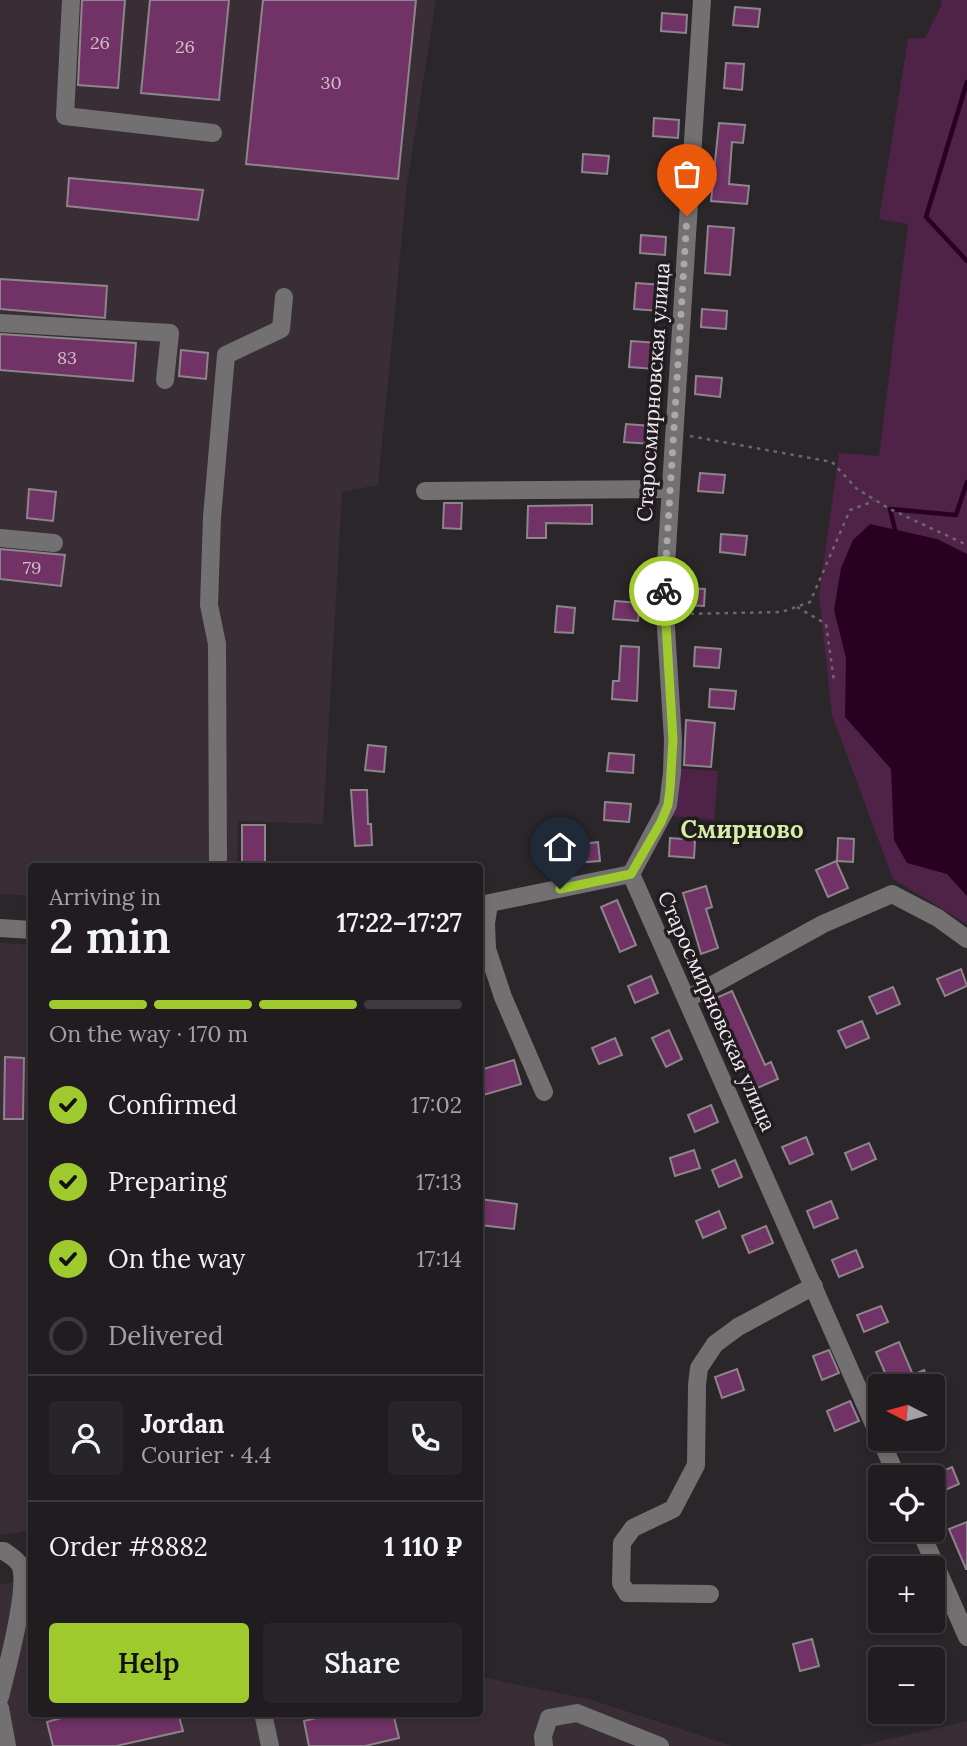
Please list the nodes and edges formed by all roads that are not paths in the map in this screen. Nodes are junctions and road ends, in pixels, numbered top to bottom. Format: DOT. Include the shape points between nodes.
graph roads {
  1 [pos="71,0"];
  2 [pos="702,0"];
  3 [pos="213,133"];
  4 [pos="284,296"];
  5 [pos="0,323"];
  6 [pos="166,380"];
  7 [pos="670,489"];
  8 [pos="425,491"];
  9 [pos="0,538"];
  10 [pos="54,543"];
  11 [pos="218,863"];
  12 [pos="631,874"];
  13 [pos="484,904"];
  14 [pos="0,928"];
  15 [pos="28,930"];
  16 [pos="967,939"];
  17 [pos="687,999"];
  18 [pos="544,1092"];
  19 [pos="814,1286"];
  20 [pos="868,1410"];
  21 [pos="925,1542"];
  22 [pos="0,1551"];
  23 [pos="709,1594"];
  24 [pos="967,1637"];
  25 [pos="0,1697"];
  26 [pos="0,1708"];
  27 [pos="264,1717"];
  28 [pos="7,1746"];
  29 [pos="270,1746"];
  30 [pos="544,1746"];
  31 [pos="660,1746"];
  1 -- 3 [label="street" via="65,116"];
  2 -- 7 [label="street, Старосмирновская улица"];
  4 -- 11 [label="street" via="281,329 226,355 209,605 217,644"];
  5 -- 6 [label="street" via="170,333"];
  7 -- 8 [label="street"];
  7 -- 12 [label="street, Старосмирновская улица" via="664,596 673,740 668,805"];
  9 -- 10 [label="street"];
  12 -- 13 [label="street"];
  12 -- 17 [label="street, Старосмирновская улица"];
  13 -- 18 [label="street" via="487,949"];
  14 -- 15 [label="street"];
  16 -- 17 [label="street" via="939,918 892,894 823,924"];
  17 -- 19 [label="street, Старосмирновская улица"];
  19 -- 20 [label="street, Старосмирновская улица"];
  19 -- 23 [label="street" via="715,1344 699,1368 695,1465 673,1508 633,1528 622,1543 621,1583 627,1593"];
  21 -- 24 [label="street"];
  22 -- 25 [label="street" via="19,1563 23,1578"];
  26 -- 28 [label="street"];
  27 -- 29 [label="street"];
  30 -- 31 [label="street" via="549,1718 578,1713"];
}
